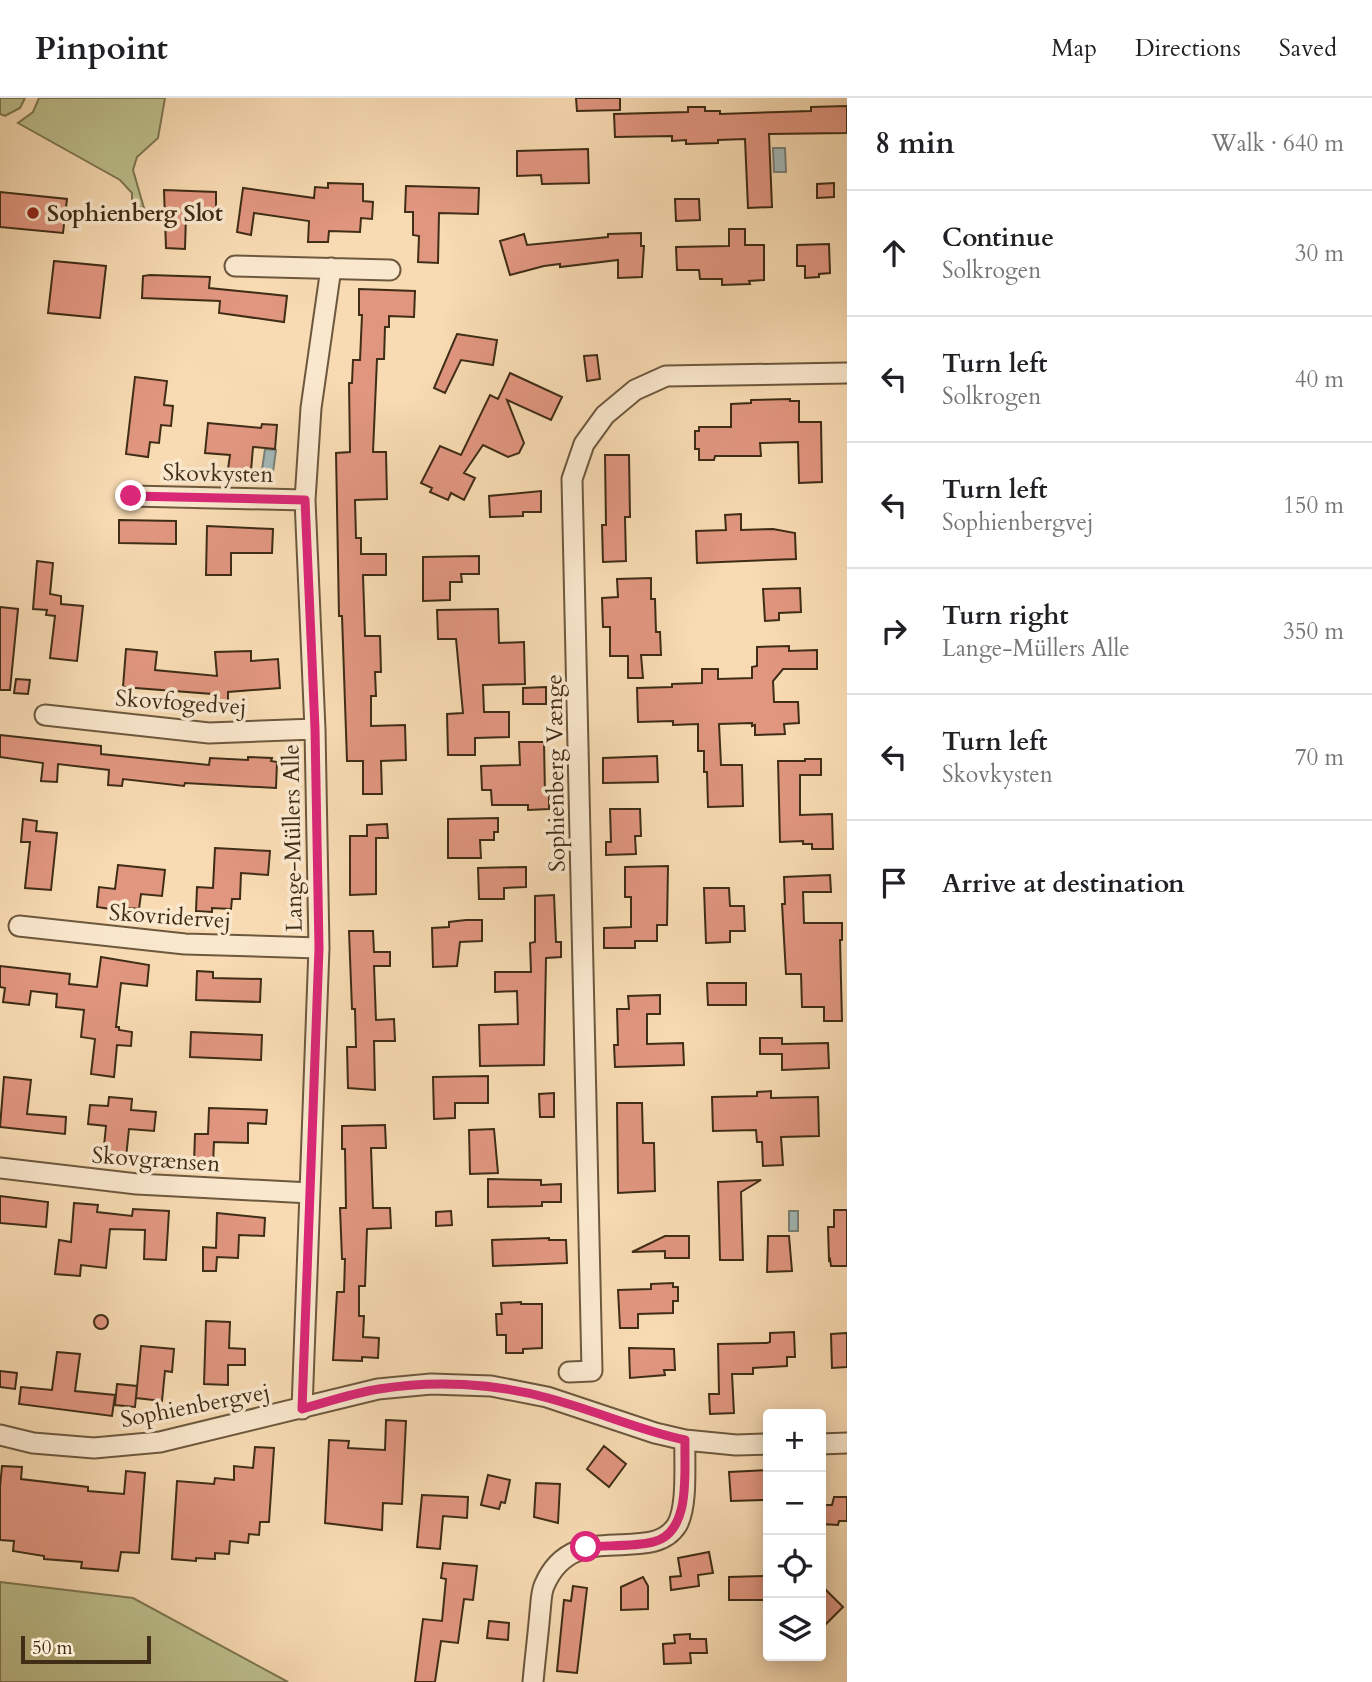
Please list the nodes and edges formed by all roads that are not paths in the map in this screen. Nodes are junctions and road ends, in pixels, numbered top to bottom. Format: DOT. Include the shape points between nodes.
graph roads {
  1 [pos="234,267"];
  2 [pos="331,268"];
  3 [pos="390,270"];
  4 [pos="847,373"];
  5 [pos="131,496"];
  6 [pos="305,500"];
  7 [pos="45,715"];
  8 [pos="315,729"];
  9 [pos="19,926"];
  10 [pos="319,948"];
  11 [pos="0,1168"];
  12 [pos="310,1193"];
  13 [pos="569,1372"];
  14 [pos="302,1409"];
  15 [pos="0,1435"];
  16 [pos="685,1440"];
  17 [pos="847,1443"];
  18 [pos="763,1444"];
  19 [pos="826,1444"];
  20 [pos="533,1682"];
  1 -- 2 [label="street"];
  2 -- 3 [label="street"];
  2 -- 6 [label="street, Lange-Müllers Alle" via="311,408"];
  4 -- 13 [label="street, Sophienberg Vænge" via="666,376 635,390 605,415 584,444 572,479 592,1371"];
  5 -- 6 [label="street, Skovkysten"];
  6 -- 8 [label="street, Lange-Müllers Alle"];
  7 -- 8 [label="street, Skovfogedvej" via="209,733"];
  8 -- 10 [label="street, Lange-Müllers Alle"];
  9 -- 10 [label="street, Skovridervej" via="185,944"];
  10 -- 12 [label="street, Lange-Müllers Alle"];
  11 -- 12 [label="street, Skovgrænsen" via="137,1184"];
  12 -- 14 [label="street, Lange-Müllers Alle"];
  14 -- 15 [label="street, Sophienbergvej" via="160,1442 94,1448"];
  14 -- 16 [label="street, Sophienbergvej" via="378,1389 431,1384 491,1386 547,1397"];
  16 -- 18 [label="street, Sophienbergvej"];
  16 -- 20 [label="street" via="682,1511 668,1535 653,1542 586,1547 554,1568 543,1587"];
  17 -- 19 [label="street"];
}
